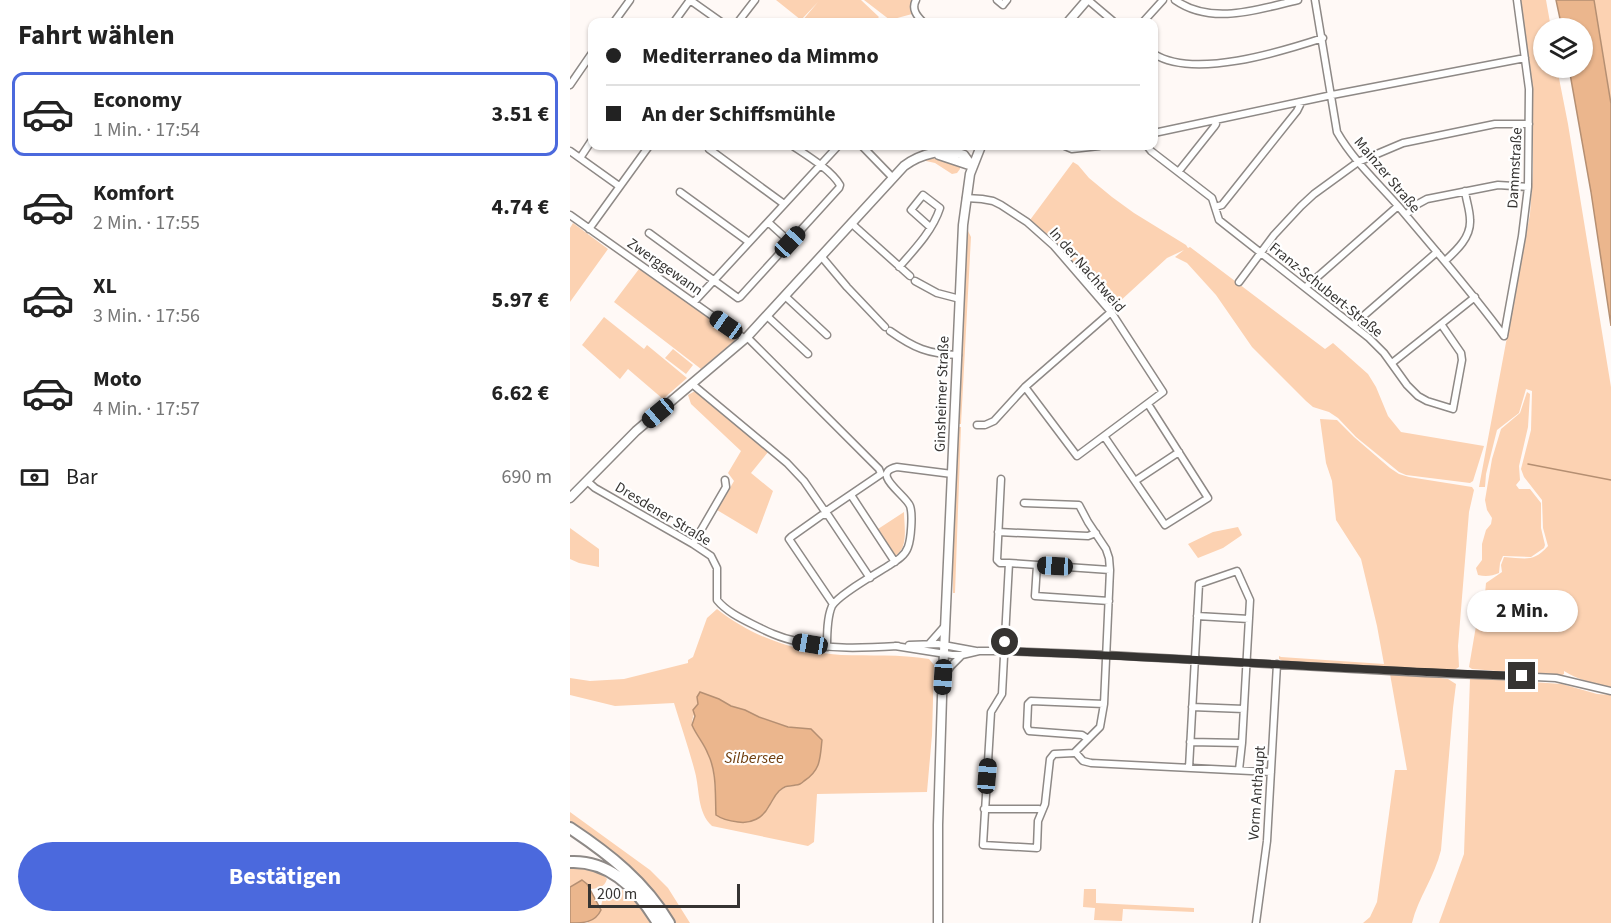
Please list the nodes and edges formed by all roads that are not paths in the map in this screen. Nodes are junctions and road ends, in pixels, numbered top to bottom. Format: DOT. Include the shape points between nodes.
graph roads {
  1 [pos="630,0"];
  2 [pos="690,0"];
  3 [pos="756,0"];
  4 [pos="916,0"];
  5 [pos="997,0"];
  6 [pos="1007,0"];
  7 [pos="1088,0"];
  8 [pos="1164,0"];
  9 [pos="1175,0"];
  10 [pos="1298,0"];
  11 [pos="1315,0"];
  12 [pos="1517,0"];
  13 [pos="617,18"];
  14 [pos="677,18"];
  15 [pos="716,18"];
  16 [pos="741,18"];
  17 [pos="919,18"];
  18 [pos="1072,18"];
  19 [pos="1109,18"];
  20 [pos="1147,18"];
  21 [pos="1323,38"];
  22 [pos="1158,56"];
  23 [pos="1525,58"];
  24 [pos="588,59"];
  25 [pos="570,85"];
  26 [pos="1332,95"];
  27 [pos="1300,102"];
  28 [pos="1215,120"];
  29 [pos="1529,124"];
  30 [pos="1158,132"];
  31 [pos="588,146"];
  32 [pos="646,150"];
  33 [pos="710,150"];
  34 [pos="799,150"];
  35 [pos="834,150"];
  36 [pos="866,150"];
  37 [pos="971,150"];
  38 [pos="978,150"];
  39 [pos="1150,150"];
  40 [pos="570,151"];
  41 [pos="960,153"];
  42 [pos="933,154"];
  43 [pos="580,158"];
  44 [pos="1358,162"];
  45 [pos="819,164"];
  46 [pos="972,166"];
  47 [pos="1179,171"];
  48 [pos="893,178"];
  49 [pos="619,186"];
  50 [pos="1528,187"];
  51 [pos="1465,191"];
  52 [pos="680,192"];
  53 [pos="966,198"];
  54 [pos="784,204"];
  55 [pos="1398,206"];
  56 [pos="1215,207"];
  57 [pos="570,215"];
  58 [pos="1406,215"];
  59 [pos="768,222"];
  60 [pos="851,223"];
  61 [pos="930,227"];
  62 [pos="589,229"];
  63 [pos="649,233"];
  64 [pos="749,242"];
  65 [pos="790,242"];
  66 [pos="1437,252"];
  67 [pos="1261,253"];
  68 [pos="821,256"];
  69 [pos="1445,261"];
  70 [pos="899,267"];
  71 [pos="715,280"];
  72 [pos="1239,282"];
  73 [pos="1306,287"];
  74 [pos="785,296"];
  75 [pos="1475,297"];
  76 [pos="960,299"];
  77 [pos="694,302"];
  78 [pos="1111,312"];
  79 [pos="767,316"];
  80 [pos="1441,324"];
  81 [pos="1353,325"];
  82 [pos="827,335"];
  83 [pos="1504,336"];
  84 [pos="746,338"];
  85 [pos="808,354"];
  86 [pos="958,355"];
  87 [pos="1392,363"];
  88 [pos="692,384"];
  89 [pos="1025,387"];
  90 [pos="1148,404"];
  91 [pos="977,425"];
  92 [pos="1104,436"];
  93 [pos="1179,452"];
  94 [pos="883,474"];
  95 [pos="952,474"];
  96 [pos="725,480"];
  97 [pos="1001,480"];
  98 [pos="587,481"];
  99 [pos="1135,481"];
  100 [pos="851,495"];
  101 [pos="570,498"];
  102 [pos="1024,502"];
  103 [pos="828,512"];
  104 [pos="998,532"];
  105 [pos="1096,533"];
  106 [pos="693,544"];
  107 [pos="895,562"];
  108 [pos="1009,563"];
  109 [pos="1037,565"];
  110 [pos="1110,570"];
  111 [pos="870,578"];
  112 [pos="1109,601"];
  113 [pos="833,604"];
  114 [pos="1197,616"];
  115 [pos="1249,619"];
  116 [pos="946,624"];
  117 [pos="928,644"];
  118 [pos="827,646"];
  119 [pos="895,646"];
  120 [pos="945,650"];
  121 [pos="979,651"];
  122 [pos="1004,651"];
  123 [pos="962,655"];
  124 [pos="1107,655"];
  125 [pos="1194,660"];
  126 [pos="1246,663"];
  127 [pos="1277,664"];
  128 [pos="943,677"];
  129 [pos="1611,691"];
  130 [pos="1104,704"];
  131 [pos="1192,707"];
  132 [pos="1244,709"];
  133 [pos="1088,739"];
  134 [pos="1190,742"];
  135 [pos="1242,743"];
  136 [pos="1075,752"];
  137 [pos="1189,768"];
  138 [pos="1239,771"];
  139 [pos="1271,772"];
  140 [pos="984,809"];
  141 [pos="1042,811"];
  142 [pos="570,828"];
  143 [pos="570,862"];
  144 [pos="658,923"];
  145 [pos="669,923"];
  146 [pos="938,923"];
  147 [pos="1256,923"];
  1 -- 13 [label="street"];
  2 -- 14 [label="street"];
  2 -- 15 [label="street"];
  3 -- 16 [label="street"];
  4 -- 17 [label="street" via="914,7"];
  5 -- 6 [label="street" via="1003,4"];
  7 -- 18 [label="main road"];
  7 -- 19 [label="street"];
  8 -- 20 [label="street"];
  9 -- 10 [label="street" via="1189,9 1219,14 1248,12"];
  11 -- 21 [label="street, Mainzer Straße"];
  12 -- 23 [label="street, Dammstraße"];
  21 -- 22 [label="street" via="1244,60 1178,63"];
  21 -- 26 [label="street, Mainzer Straße"];
  23 -- 26 [label="street"];
  23 -- 29 [label="street, Dammstraße"];
  24 -- 25 [label="street"];
  26 -- 27 [label="street"];
  26 -- 44 [label="street, Mainzer Straße" via="1337,132"];
  27 -- 28 [label="street"];
  27 -- 56 [label="street" via="1297,111 1222,205"];
  28 -- 30 [label="street"];
  28 -- 47 [label="street" via="1214,128"];
  29 -- 44 [label="street" via="1495,124 1402,143"];
  29 -- 50 [label="street, Dammstraße"];
  31 -- 43 [label="street"];
  32 -- 49 [label="street"];
  33 -- 54 [label="street"];
  34 -- 45 [label="street"];
  35 -- 45 [label="street"];
  36 -- 48 [label="street"];
  37 -- 41 [label="main road"];
  38 -- 46 [label="main road, Ginsheimer Straße"];
  39 -- 47 [label="street, Franz-Schubert-Straße"];
  40 -- 43 [label="street"];
  41 -- 42 [label="main road"];
  41 -- 46 [label="main road"];
  42 -- 46 [label="main road"];
  42 -- 48 [label="main road" via="912,160"];
  43 -- 49 [label="street"];
  44 -- 55 [label="street, Mainzer Straße"];
  44 -- 67 [label="street" via="1301,206"];
  45 -- 54 [label="street"];
  45 -- 65 [label="street" via="838,181 839,188"];
  46 -- 53 [label="main road, Ginsheimer Straße"];
  47 -- 56 [label="street, Franz-Schubert-Straße" via="1212,198"];
  48 -- 60 [label="main road"];
  49 -- 62 [label="street"];
  50 -- 51 [label="street" via="1498,185"];
  50 -- 83 [label="street, Dammstraße"];
  51 -- 58 [label="street" via="1426,199"];
  51 -- 69 [label="street" via="1470,222 1466,237"];
  52 -- 64 [label="street"];
  53 -- 76 [label="main road, Ginsheimer Straße"];
  53 -- 78 [label="street, In der Nachtweid" via="993,201 1027,222 1054,246"];
  54 -- 59 [label="street"];
  55 -- 58 [label="street, Mainzer Straße"];
  55 -- 73 [label="street"];
  56 -- 67 [label="street, Franz-Schubert-Straße" via="1219,220"];
  57 -- 62 [label="street, Zwerggewann"];
  58 -- 66 [label="street, Mainzer Straße"];
  59 -- 64 [label="street"];
  59 -- 65 [label="street"];
  60 -- 68 [label="main road"];
  60 -- 70 [label="street"];
  61 -- 61 [label="street" via="940,208 923,195 911,210"];
  61 -- 70 [label="street"];
  62 -- 77 [label="street, Zwerggewann"];
  63 -- 71 [label="street"];
  64 -- 71 [label="street"];
  65 -- 71 [label="street" via="740,297"];
  66 -- 69 [label="street, Mainzer Straße"];
  66 -- 81 [label="street"];
  67 -- 72 [label="street"];
  67 -- 73 [label="street, Franz-Schubert-Straße"];
  68 -- 74 [label="main road"];
  68 -- 86 [label="street" via="887,329 923,351"];
  69 -- 75 [label="street, Mainzer Straße"];
  70 -- 76 [label="street" via="936,293"];
  71 -- 77 [label="street"];
  73 -- 81 [label="street, Franz-Schubert-Straße"];
  74 -- 79 [label="main road"];
  74 -- 82 [label="street"];
  75 -- 80 [label="street"];
  75 -- 83 [label="street, Mainzer Straße"];
  76 -- 86 [label="main road, Ginsheimer Straße"];
  77 -- 84 [label="street, Zwerggewann"];
  78 -- 89 [label="street"];
  78 -- 90 [label="street, In der Nachtweid" via="1163,392"];
  79 -- 84 [label="main road"];
  79 -- 85 [label="street"];
  80 -- 87 [label="street"];
  80 -- 87 [label="street, Franz-Schubert-Straße" via="1462,360 1453,409 1418,396"];
  81 -- 87 [label="street, Franz-Schubert-Straße"];
  84 -- 88 [label="main road"];
  84 -- 94 [label="street, Zwerggewann"];
  86 -- 95 [label="main road, Ginsheimer Straße"];
  88 -- 98 [label="main road"];
  88 -- 103 [label="street" via="787,463"];
  89 -- 91 [label="street" via="994,422"];
  89 -- 92 [label="street" via="1077,456"];
  90 -- 92 [label="street"];
  90 -- 93 [label="street"];
  92 -- 99 [label="street"];
  93 -- 99 [label="street"];
  93 -- 99 [label="street" via="1208,498 1165,525"];
  94 -- 95 [label="street" via="897,467"];
  94 -- 100 [label="street"];
  94 -- 107 [label="street, Zwerggewann" via="911,511 910,541 905,554"];
  95 -- 116 [label="main road, Ginsheimer Straße"];
  96 -- 106 [label="street" via="726,487"];
  97 -- 104 [label="street"];
  98 -- 101 [label="main road"];
  98 -- 106 [label="street, Dresdener Straße"];
  100 -- 103 [label="street"];
  100 -- 107 [label="street"];
  102 -- 105 [label="street" via="1079,506"];
  103 -- 111 [label="street"];
  103 -- 113 [label="street" via="789,539"];
  104 -- 105 [label="street" via="1088,536"];
  104 -- 108 [label="street" via="998,562"];
  105 -- 110 [label="street" via="1106,549"];
  106 -- 118 [label="street, Dresdener Straße" via="714,560 717,598 724,607 796,642"];
  107 -- 111 [label="street"];
  108 -- 109 [label="street"];
  108 -- 122 [label="street"];
  109 -- 110 [label="street"];
  109 -- 112 [label="street" via="1035,596"];
  110 -- 112 [label="street"];
  111 -- 113 [label="street"];
  112 -- 124 [label="street"];
  113 -- 118 [label="street"];
  114 -- 115 [label="street"];
  114 -- 115 [label="street" via="1199,584 1237,571 1250,600"];
  114 -- 125 [label="street"];
  115 -- 126 [label="street"];
  116 -- 117 [label="street"];
  116 -- 120 [label="main road, Ginsheimer Straße"];
  117 -- 119 [label="street, Dresdener Straße"];
  117 -- 120 [label="street, Dresdener Straße"];
  118 -- 119 [label="street, Dresdener Straße"];
  119 -- 120 [label="street, Dresdener Straße"];
  120 -- 121 [label="street"];
  120 -- 123 [label="street"];
  120 -- 128 [label="main road, Ginsheimer Straße"];
  121 -- 122 [label="street"];
  121 -- 123 [label="street"];
  122 -- 124 [label="street"];
  122 -- 140 [label="street" via="1002,694 991,712"];
  123 -- 128 [label="street"];
  124 -- 125 [label="street"];
  124 -- 130 [label="street"];
  125 -- 126 [label="street"];
  125 -- 131 [label="street"];
  126 -- 127 [label="street"];
  126 -- 132 [label="street"];
  127 -- 129 [label="street" via="1556,678"];
  127 -- 139 [label="street, Vorm Anthaupt"];
  128 -- 146 [label="main road, Ginsheimer Straße"];
  130 -- 133 [label="street" via="1100,727"];
  130 -- 133 [label="street" via="1029,702 1029,731 1082,735"];
  131 -- 132 [label="street"];
  131 -- 134 [label="street"];
  132 -- 135 [label="street"];
  133 -- 136 [label="street"];
  134 -- 135 [label="street"];
  134 -- 137 [label="street"];
  135 -- 138 [label="street"];
  136 -- 137 [label="street" via="1091,764"];
  136 -- 141 [label="street" via="1054,754 1050,759"];
  137 -- 138 [label="street"];
  138 -- 139 [label="street"];
  139 -- 147 [label="street, Vorm Anthaupt"];
  140 -- 141 [label="street"];
  140 -- 141 [label="street" via="983,845 1037,848"];
  142 -- 145 [label="highway" via="628,872"];
  143 -- 144 [label="highway" via="594,864 614,873 641,898"];
}
